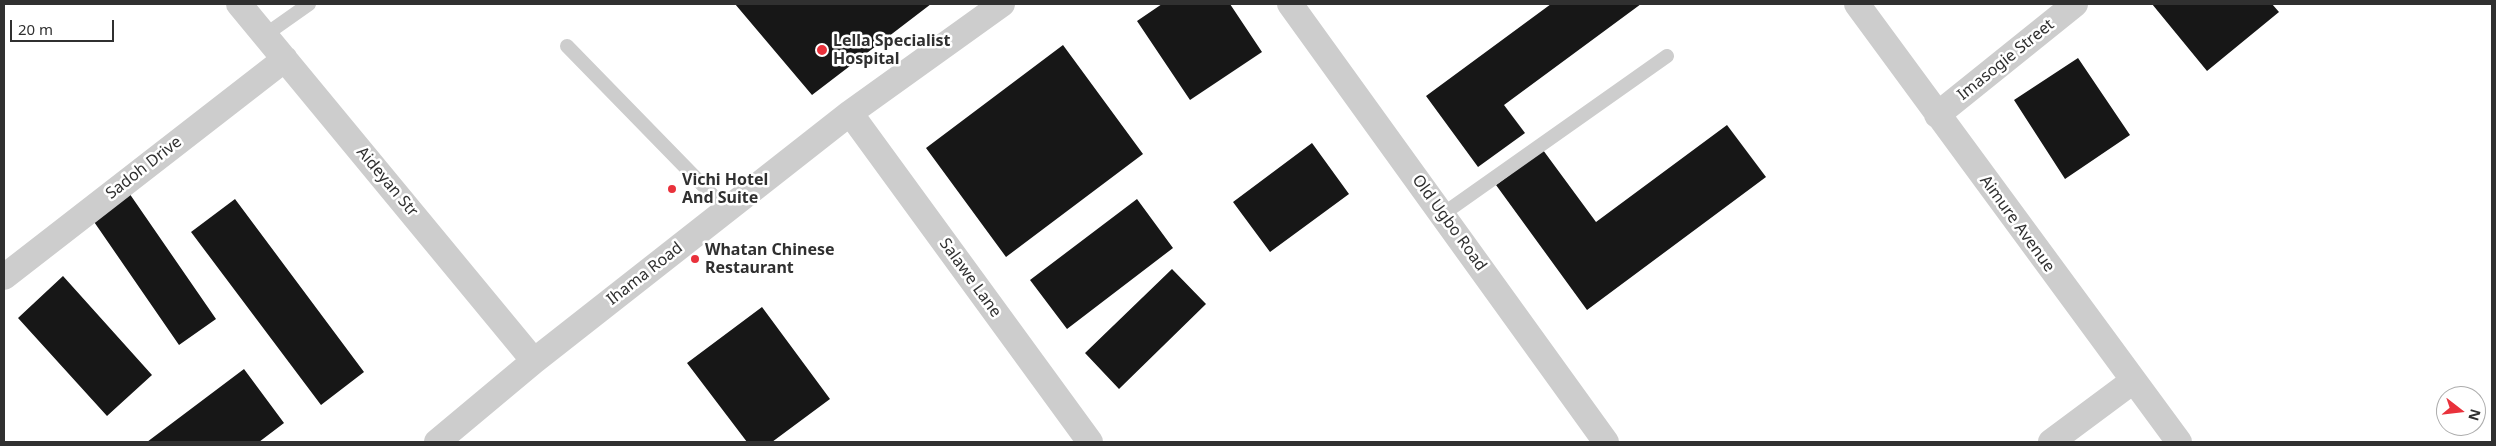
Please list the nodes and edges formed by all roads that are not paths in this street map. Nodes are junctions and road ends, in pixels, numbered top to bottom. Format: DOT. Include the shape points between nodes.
graph roads {
  1 [pos="239,4"];
  2 [pos="309,4"];
  3 [pos="1002,4"];
  4 [pos="1290,4"];
  5 [pos="1857,4"];
  6 [pos="2075,4"];
  7 [pos="265,35"];
  8 [pos="567,46"];
  9 [pos="1667,56"];
  10 [pos="285,59"];
  11 [pos="850,113"];
  12 [pos="1937,115"];
  13 [pos="727,210"];
  14 [pos="1443,214"];
  15 [pos="4,277"];
  16 [pos="534,361"];
  17 [pos="2134,381"];
  18 [pos="437,442"];
  19 [pos="1090,442"];
  20 [pos="1606,442"];
  21 [pos="2051,442"];
  22 [pos="2179,442"];
  1 -- 7 [label="street, Aideyan Str"];
  2 -- 7 [label="lane"];
  3 -- 11 [label="street, Ihama Road"];
  4 -- 14 [label="street, Old Ugbo Road"];
  5 -- 12 [label="street, Aimure Avenue"];
  6 -- 12 [label="street, Imasogie Street"];
  7 -- 10 [label="street, Aideyan Str"];
  8 -- 13 [label="lane"];
  9 -- 14 [label="lane"];
  10 -- 15 [label="street, Sadoh Drive"];
  10 -- 16 [label="street, Aideyan Str"];
  11 -- 13 [label="street, Ihama Road"];
  11 -- 19 [label="street, Salawe Lane"];
  12 -- 17 [label="street, Aimure Avenue"];
  13 -- 16 [label="street, Ihama Road"];
  14 -- 20 [label="street, Old Ugbo Road"];
  16 -- 18 [label="street, Ihama Road"];
  17 -- 21 [label="street"];
  17 -- 22 [label="street, Aimure Avenue"];
}
